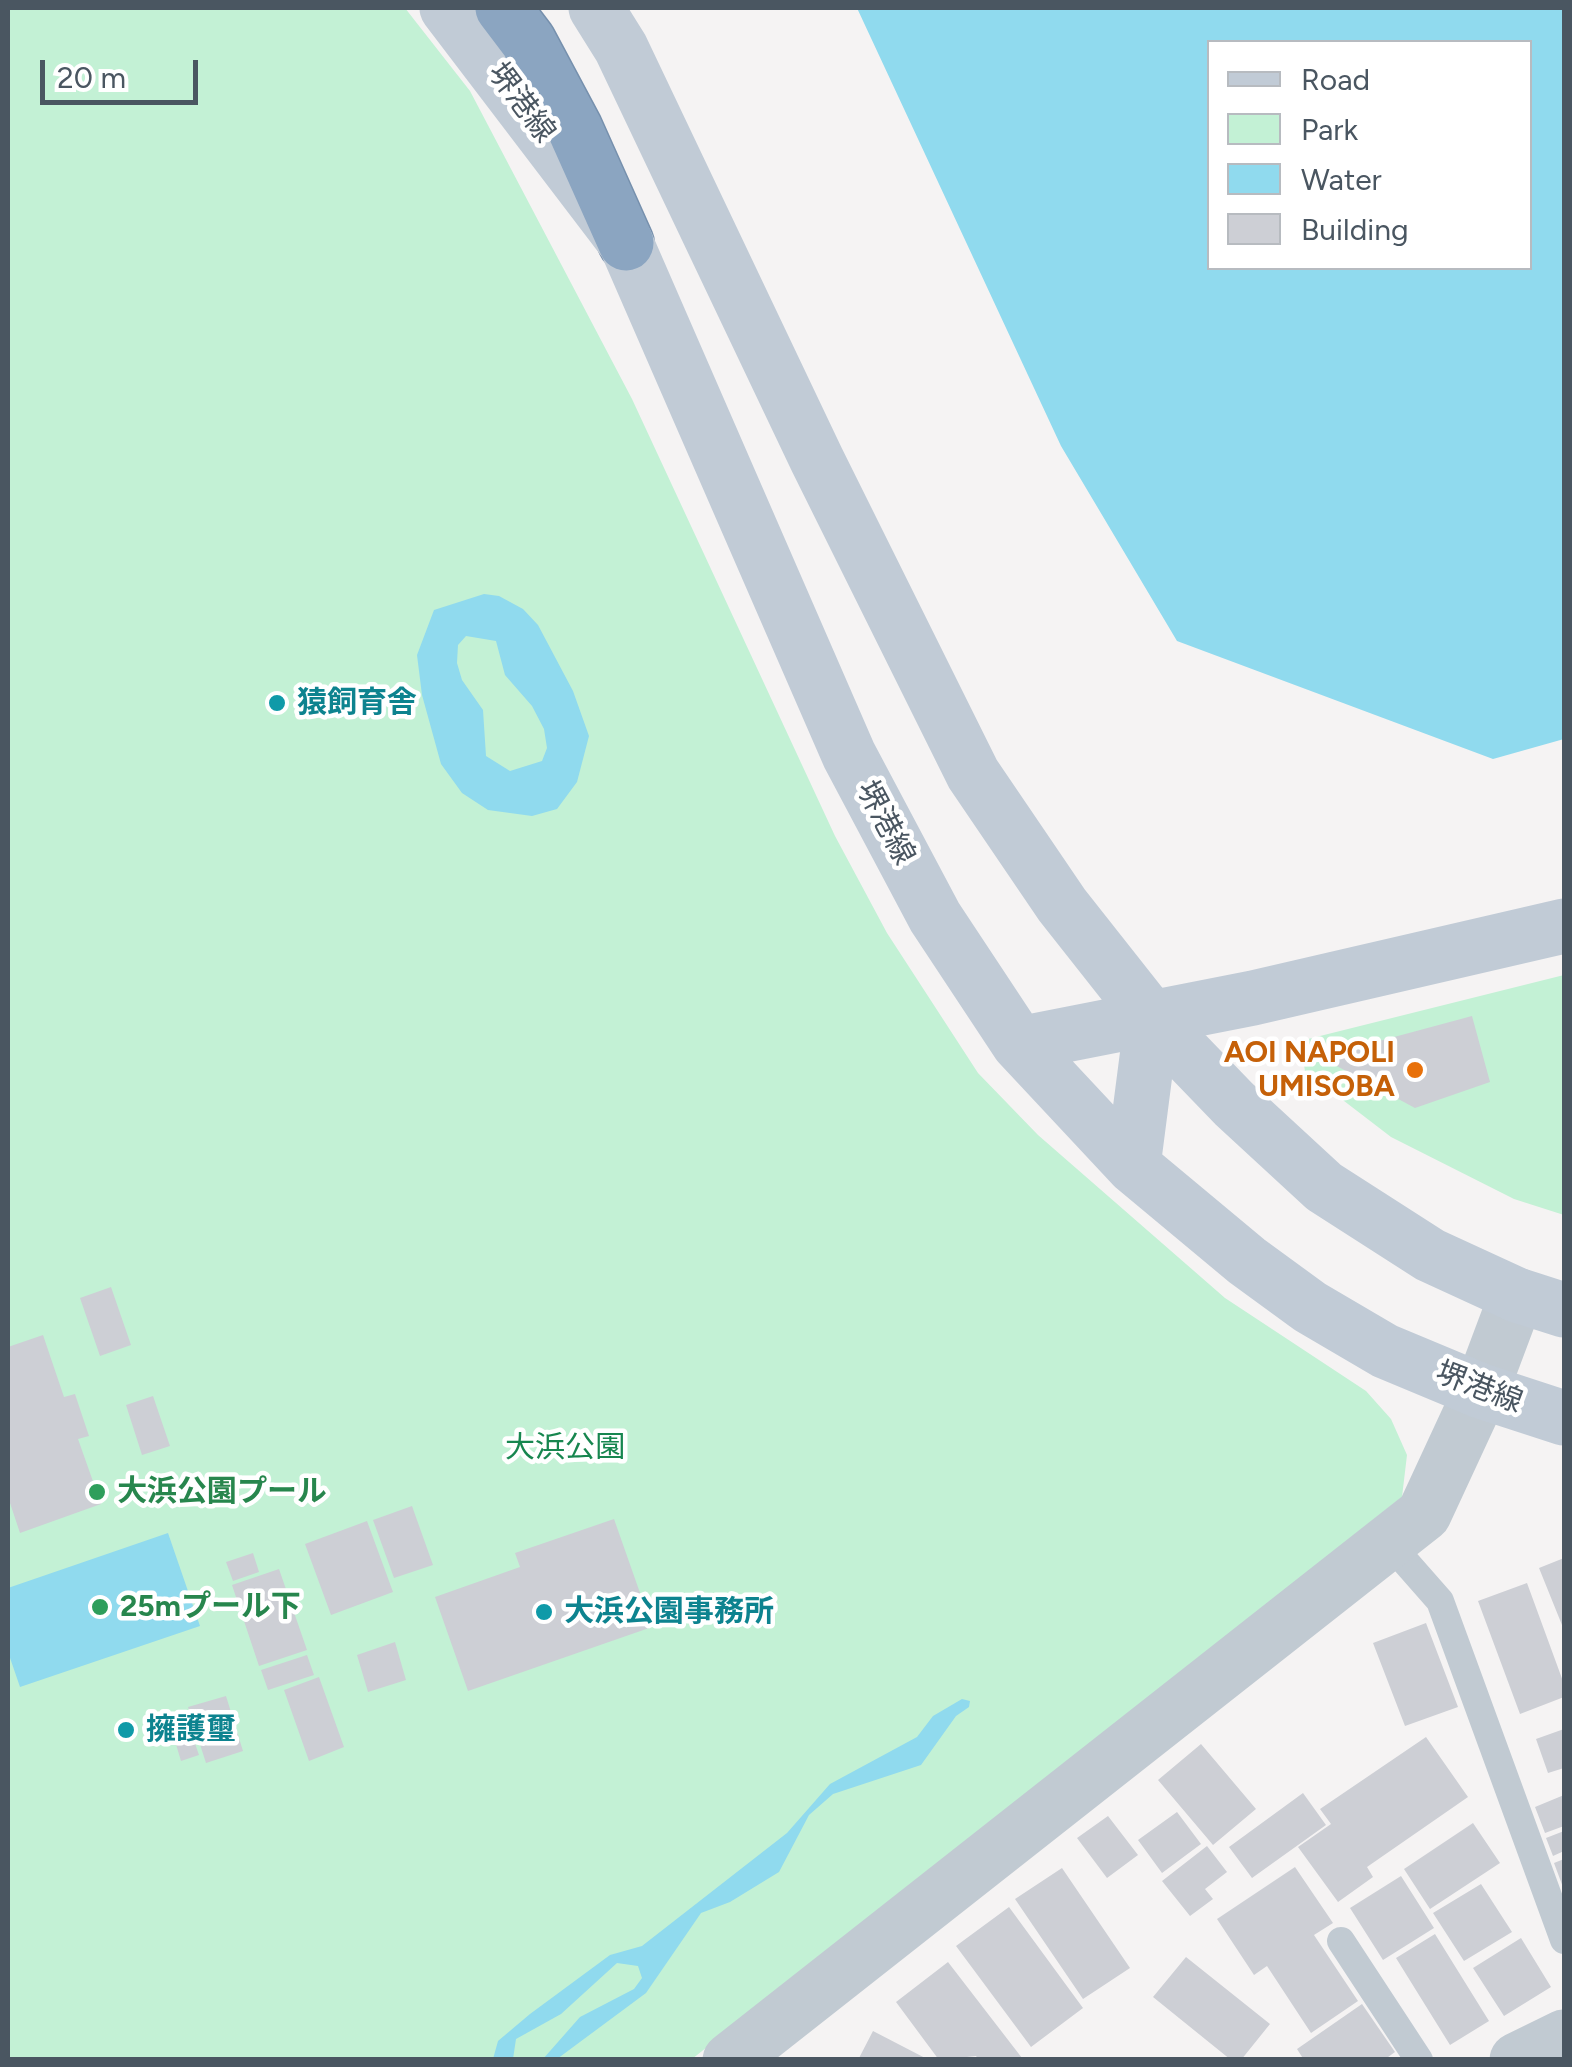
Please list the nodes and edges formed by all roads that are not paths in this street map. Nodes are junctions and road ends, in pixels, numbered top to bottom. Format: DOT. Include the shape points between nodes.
graph roads {
  1 [pos="447,8"];
  2 [pos="503,8"];
  3 [pos="596,8"];
  4 [pos="626,244"];
  5 [pos="1564,926"];
  6 [pos="1152,1019"];
  7 [pos="1019,1044"];
  8 [pos="1133,1166"];
  9 [pos="1541,1302"];
  10 [pos="1481,1391"];
  11 [pos="1564,1418"];
  12 [pos="1389,1543"];
  13 [pos="1564,1940"];
  14 [pos="1341,1941"];
  15 [pos="1564,2037"];
  16 [pos="730,2060"];
  17 [pos="1419,2060"];
  18 [pos="1516,2060"];
  1 -- 4 [label="main road, 堺港線"];
  2 -- 4 [label="highway" via="575,128"];
  3 -- 6 [label="main road" via="973,774 1062,905"];
  4 -- 7 [label="main road, 堺港線" via="850,755 935,917"];
  5 -- 6 [label="main road"];
  6 -- 7 [label="main road"];
  6 -- 8 [label="main road"];
  6 -- 9 [label="main road" via="1324,1187 1430,1256"];
  7 -- 8 [label="main road, 堺港線"];
  8 -- 10 [label="main road, 堺港線" via="1310,1306 1386,1351"];
  9 -- 10 [label="street"];
  10 -- 11 [label="main road, 堺港線"];
  10 -- 12 [label="street" via="1424,1514"];
  12 -- 13 [label="lane" via="1440,1600"];
  12 -- 16 [label="street"];
  14 -- 17 [label="lane"];
  15 -- 18 [label="street"];
}
